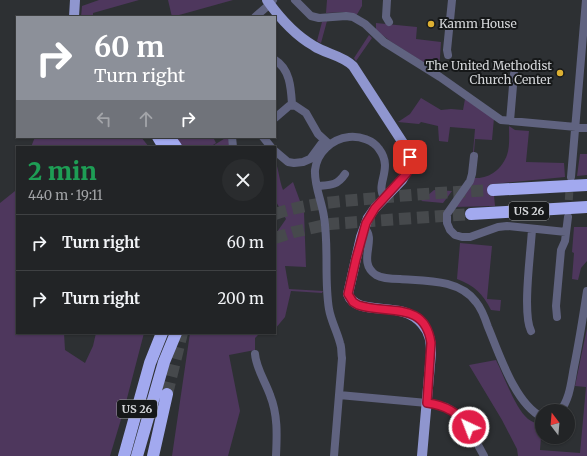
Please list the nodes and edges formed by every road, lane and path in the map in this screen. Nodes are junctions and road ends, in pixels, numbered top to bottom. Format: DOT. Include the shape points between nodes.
graph roads {
  1 [pos="70,0"];
  2 [pos="75,0"];
  3 [pos="295,0"];
  4 [pos="387,0"];
  5 [pos="452,0"];
  6 [pos="586,0"];
  7 [pos="270,1"];
  8 [pos="69,16"];
  9 [pos="74,16"];
  10 [pos="256,16"];
  11 [pos="389,22"];
  12 [pos="448,54"];
  13 [pos="584,60"];
  14 [pos="276,61"];
  15 [pos="514,74"];
  16 [pos="292,104"];
  17 [pos="276,117"];
  18 [pos="510,121"];
  19 [pos="575,127"];
  20 [pos="587,128"];
  21 [pos="264,138"];
  22 [pos="327,142"];
  23 [pos="271,146"];
  24 [pos="276,152"];
  25 [pos="474,156"];
  26 [pos="345,174"];
  27 [pos="571,177"];
  28 [pos="587,185"];
  29 [pos="317,186"];
  30 [pos="493,190"];
  31 [pos="384,197"];
  32 [pos="587,207"];
  33 [pos="471,214"];
  34 [pos="568,217"];
  35 [pos="364,228"];
  36 [pos="532,229"];
  37 [pos="566,232"];
  38 [pos="587,291"];
  39 [pos="557,317"];
  40 [pos="531,331"];
  41 [pos="154,334"];
  42 [pos="162,334"];
  43 [pos="176,334"];
  44 [pos="255,354"];
  45 [pos="150,363"];
  46 [pos="167,394"];
  47 [pos="339,395"];
  48 [pos="427,403"];
  49 [pos="565,404"];
  50 [pos="535,412"];
  51 [pos="124,456"];
  52 [pos="136,456"];
  53 [pos="153,456"];
  54 [pos="276,456"];
  55 [pos="334,456"];
  56 [pos="422,456"];
  57 [pos="484,456"];
  1 -- 8 [label="main road"];
  2 -- 9 [label="main road"];
  3 -- 18 [label="street" via="312,16 353,17 365,24 384,42 498,118"];
  4 -- 11 [label="street" via="386,17"];
  5 -- 12 [label="street"];
  6 -- 13 [label="street"];
  7 -- 10 [label="street"];
  7 -- 31 [label="main road" via="285,22 313,46 353,66 407,148 410,161 407,173"];
  13 -- 19 [label="street"];
  14 -- 16 [label="street" via="287,73"];
  15 -- 18 [label="street"];
  16 -- 17 [label="street"];
  16 -- 22 [label="street" via="306,113 316,131"];
  18 -- 19 [label="street"];
  19 -- 20 [label="street"];
  19 -- 27 [label="street"];
  21 -- 23 [label="street"];
  22 -- 24 [label="street" via="303,162 288,162"];
  22 -- 29 [label="street" via="317,162"];
  22 -- 31 [label="street" via="356,136 378,147 385,162 381,189"];
  25 -- 36 [label="street" via="472,178 447,214 450,230 459,237 466,237 502,226"];
  26 -- 29 [label="street" via="341,181"];
  28 -- 30 [label="highway, US 26"];
  29 -- 47 [label="street" via="325,220 329,308 341,351"];
  31 -- 35 [label="main road"];
  32 -- 33 [label="highway, US 26"];
  34 -- 37 [label="street"];
  35 -- 48 [label="main road" via="348,296 361,306 399,310 410,314 424,326 431,343"];
  35 -- 50 [label="street" via="369,235 367,263 376,274 391,278 445,283 458,287 473,298 482,312 518,394"];
  36 -- 37 [label="street"];
  36 -- 40 [label="street" via="527,305"];
  37 -- 39 [label="street" via="561,250"];
  38 -- 49 [label="street" via="569,393"];
  41 -- 45 [label="highway" via="149,350"];
  42 -- 45 [label="highway, US 26"];
  43 -- 52 [label="highway, US 26" via="164,362"];
  44 -- 54 [label="street" via="277,420"];
  45 -- 51 [label="highway, US 26"];
  46 -- 53 [label="highway"];
  47 -- 48 [label="street"];
  47 -- 55 [label="street"];
  48 -- 56 [label="main road"];
  48 -- 57 [label="street" via="446,407 461,417"];
}
